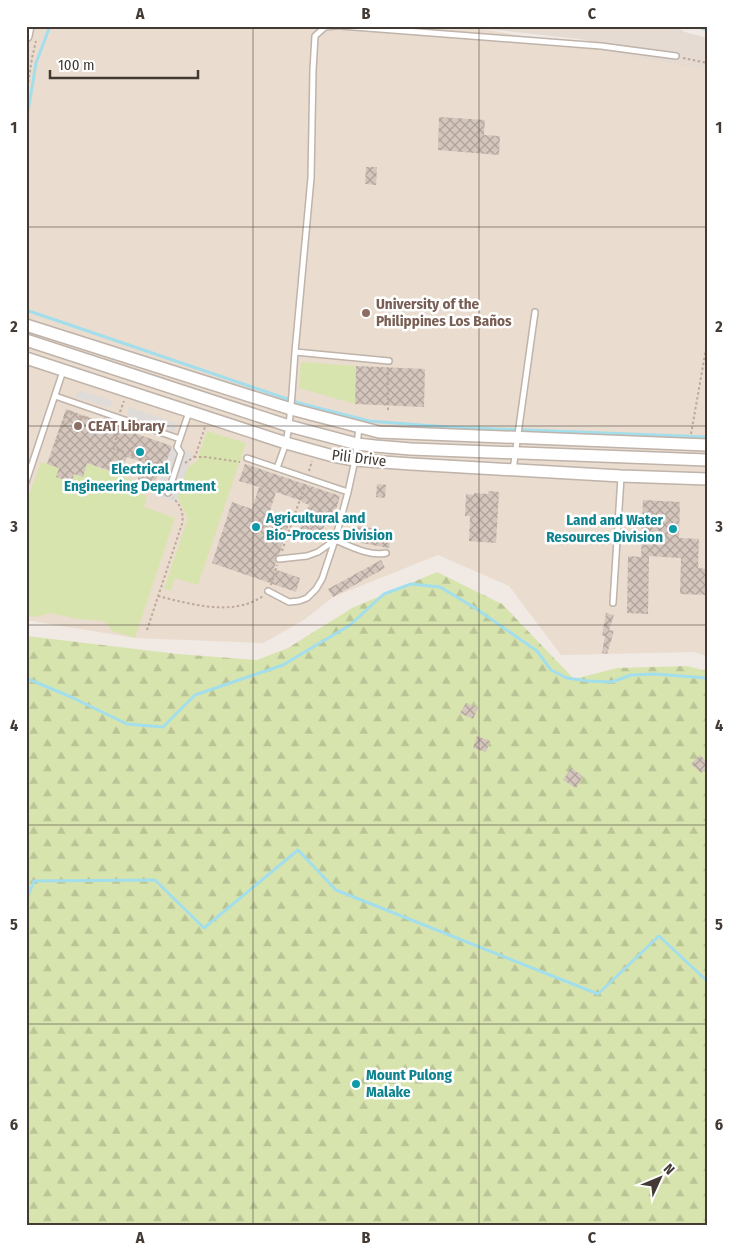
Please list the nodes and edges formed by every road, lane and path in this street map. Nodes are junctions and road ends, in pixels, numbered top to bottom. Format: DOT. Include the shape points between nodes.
graph roads {
  1 [pos="337,26"];
  2 [pos="341,26"];
  3 [pos="31,32"];
  4 [pos="676,56"];
  5 [pos="707,63"];
  6 [pos="26,97"];
  7 [pos="535,312"];
  8 [pos="26,325"];
  9 [pos="26,340"];
  10 [pos="707,343"];
  11 [pos="295,352"];
  12 [pos="26,358"];
  13 [pos="389,361"];
  14 [pos="64,371"];
  15 [pos="55,396"];
  16 [pos="291,409"];
  17 [pos="388,410"];
  18 [pos="189,412"];
  19 [pos="289,426"];
  20 [pos="205,427"];
  21 [pos="359,428"];
  22 [pos="692,429"];
  23 [pos="444,435"];
  24 [pos="517,435"];
  25 [pos="180,439"];
  26 [pos="56,442"];
  27 [pos="286,443"];
  28 [pos="357,444"];
  29 [pos="707,446"];
  30 [pos="115,449"];
  31 [pos="442,450"];
  32 [pos="314,451"];
  33 [pos="515,454"];
  34 [pos="194,458"];
  35 [pos="250,459"];
  36 [pos="147,460"];
  37 [pos="355,460"];
  38 [pos="707,460"];
  39 [pos="176,468"];
  40 [pos="278,468"];
  41 [pos="109,469"];
  42 [pos="513,470"];
  43 [pos="622,476"];
  44 [pos="306,478"];
  45 [pos="707,479"];
  46 [pos="140,481"];
  47 [pos="26,482"];
  48 [pos="348,492"];
  49 [pos="168,493"];
  50 [pos="270,512"];
  51 [pos="294,520"];
  52 [pos="335,540"];
  53 [pos="386,553"];
  54 [pos="279,559"];
  55 [pos="268,590"];
  56 [pos="158,596"];
  57 [pos="613,603"];
  58 [pos="147,630"];
  1 -- 11 [label="lane" via="324,27 316,36 311,178"];
  2 -- 4 [label="lane" via="601,46"];
  3 -- 6 [label="path" via="32,58"];
  4 -- 5 [label="path"];
  7 -- 24 [label="lane"];
  8 -- 16 [label="street"];
  9 -- 19 [label="street"];
  10 -- 22 [label="path"];
  11 -- 13 [label="lane"];
  11 -- 16 [label="lane"];
  12 -- 14 [label="street, Pili Drive"];
  13 -- 17 [label="path"];
  14 -- 15 [label="lane"];
  14 -- 18 [label="street, Pili Drive"];
  15 -- 25 [label="lane"];
  15 -- 47 [label="lane"];
  16 -- 19 [label="lane"];
  16 -- 21 [label="street"];
  18 -- 25 [label="lane"];
  18 -- 27 [label="street, Pili Drive"];
  19 -- 27 [label="lane"];
  19 -- 28 [label="street"];
  20 -- 34 [label="path"];
  21 -- 23 [label="street"];
  21 -- 28 [label="lane"];
  23 -- 24 [label="street"];
  23 -- 31 [label="lane"];
  24 -- 29 [label="street"];
  24 -- 33 [label="lane"];
  25 -- 39 [label="lane" via="177,447 181,453"];
  26 -- 30 [label="path" via="67,412 119,430"];
  27 -- 32 [label="street, Pili Drive"];
  27 -- 40 [label="lane"];
  28 -- 31 [label="street"];
  28 -- 37 [label="lane"];
  30 -- 36 [label="path"];
  30 -- 41 [label="path"];
  31 -- 33 [label="street"];
  32 -- 37 [label="street, Pili Drive"];
  32 -- 44 [label="path"];
  33 -- 38 [label="street"];
  33 -- 42 [label="lane"];
  34 -- 35 [label="path" via="235,462"];
  34 -- 39 [label="path"];
  35 -- 40 [label="lane"];
  36 -- 39 [label="path"];
  36 -- 46 [label="path"];
  37 -- 42 [label="street, Pili Drive"];
  37 -- 48 [label="lane"];
  39 -- 49 [label="lane"];
  40 -- 44 [label="lane"];
  42 -- 43 [label="street, Pili Drive"];
  43 -- 45 [label="street, Pili Drive"];
  43 -- 57 [label="lane"];
  44 -- 48 [label="lane"];
  44 -- 51 [label="path"];
  48 -- 52 [label="lane"];
  49 -- 56 [label="path" via="178,502 183,520"];
  50 -- 51 [label="path"];
  51 -- 54 [label="path"];
  52 -- 53 [label="lane" via="360,551"];
  52 -- 54 [label="lane" via="307,556"];
  52 -- 55 [label="lane" via="322,579 307,598 289,602"];
  54 -- 55 [label="path"];
  55 -- 56 [label="path" via="255,602 226,607 192,605"];
  56 -- 58 [label="path"];
}
